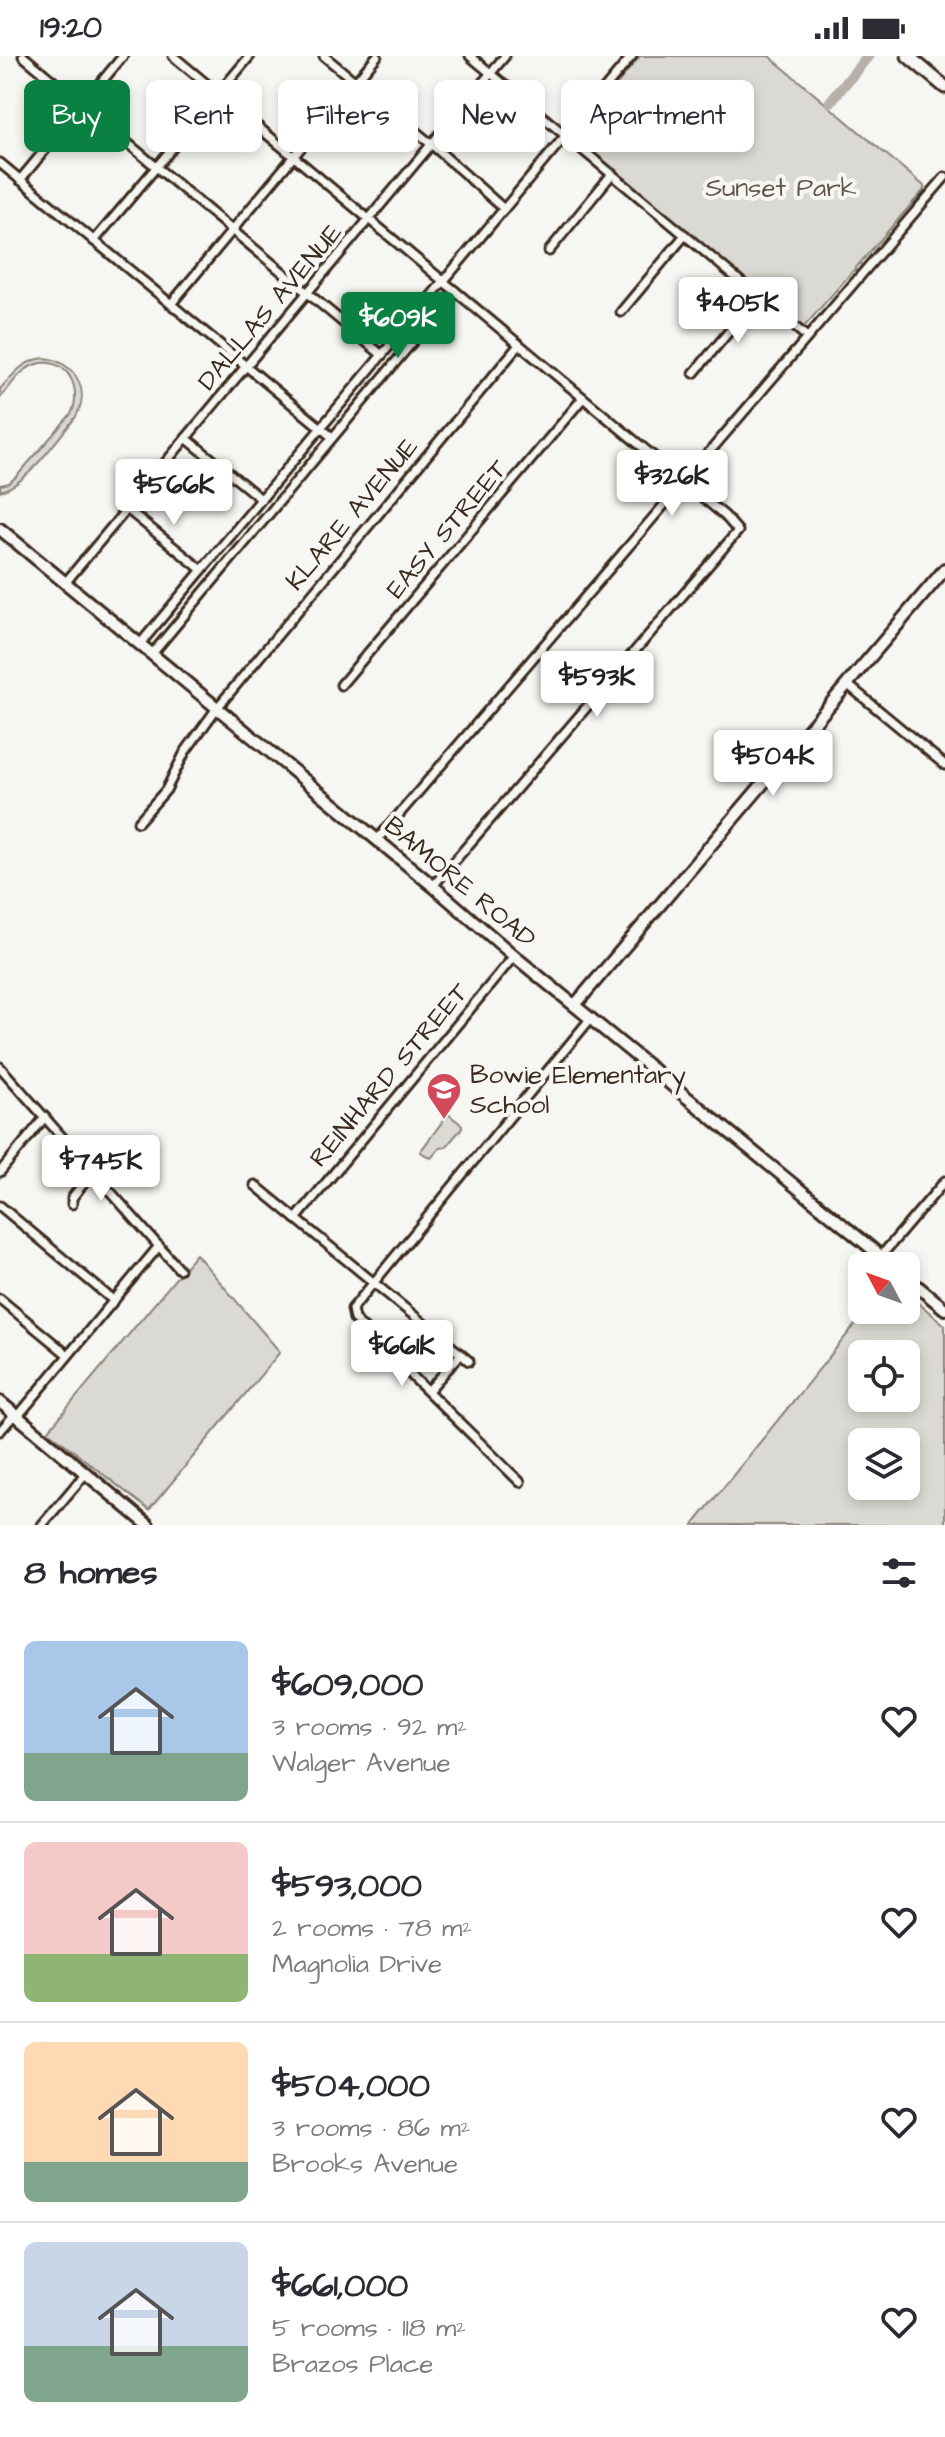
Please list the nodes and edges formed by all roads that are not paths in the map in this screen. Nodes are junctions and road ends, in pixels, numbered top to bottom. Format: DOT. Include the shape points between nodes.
graph roads {
  1 [pos="23,56"];
  2 [pos="123,56"];
  3 [pos="173,56"];
  4 [pos="250,56"];
  5 [pos="324,56"];
  6 [pos="377,56"];
  7 [pos="470,56"];
  8 [pos="505,56"];
  9 [pos="620,56"];
  10 [pos="908,56"];
  11 [pos="630,59"];
  12 [pos="491,73"];
  13 [pos="52,80"];
  14 [pos="103,80"];
  15 [pos="201,80"];
  16 [pos="230,80"];
  17 [pos="353,80"];
  18 [pos="357,80"];
  19 [pos="612,80"];
  20 [pos="945,87"];
  21 [pos="262,130"];
  22 [pos="561,131"];
  23 [pos="418,133"];
  24 [pos="561,141"];
  25 [pos="431,144"];
  26 [pos="130,146"];
  27 [pos="43,152"];
  28 [pos="169,152"];
  29 [pos="297,152"];
  30 [pos="586,152"];
  31 [pos="294,156"];
  32 [pos="0,163"];
  33 [pos="156,168"];
  34 [pos="612,174"];
  35 [pos="945,177"];
  36 [pos="20,180"];
  37 [pos="504,209"];
  38 [pos="369,219"];
  39 [pos="231,232"];
  40 [pos="685,235"];
  41 [pos="94,241"];
  42 [pos="549,251"];
  43 [pos="443,281"];
  44 [pos="455,291"];
  45 [pos="307,293"];
  46 [pos="758,297"];
  47 [pos="171,304"];
  48 [pos="621,312"];
  49 [pos="807,337"];
  50 [pos="519,345"];
  51 [pos="382,355"];
  52 [pos="246,367"];
  53 [pos="694,373"];
  54 [pos="583,398"];
  55 [pos="321,428"];
  56 [pos="332,437"];
  57 [pos="186,438"];
  58 [pos="683,482"];
  59 [pos="261,499"];
  60 [pos="127,509"];
  61 [pos="0,529"];
  62 [pos="945,569"];
  63 [pos="202,570"];
  64 [pos="65,583"];
  65 [pos="140,644"];
  66 [pos="152,654"];
  67 [pos="847,684"];
  68 [pos="341,685"];
  69 [pos="217,708"];
  70 [pos="945,765"];
  71 [pos="138,822"];
  72 [pos="377,840"];
  73 [pos="433,886"];
  74 [pos="514,956"];
  75 [pos="575,1005"];
  76 [pos="591,1018"];
  77 [pos="0,1067"];
  78 [pos="45,1117"];
  79 [pos="93,1171"];
  80 [pos="0,1172"];
  81 [pos="945,1181"];
  82 [pos="255,1185"];
  83 [pos="72,1204"];
  84 [pos="0,1206"];
  85 [pos="296,1219"];
  86 [pos="159,1246"];
  87 [pos="876,1252"];
  88 [pos="884,1252"];
  89 [pos="179,1269"];
  90 [pos="373,1282"];
  91 [pos="920,1288"];
  92 [pos="0,1299"];
  93 [pos="114,1301"];
  94 [pos="945,1309"];
  95 [pos="461,1354"];
  96 [pos="68,1355"];
  97 [pos="469,1361"];
  98 [pos="428,1391"];
  99 [pos="0,1402"];
  100 [pos="16,1415"];
  101 [pos="0,1431"];
  102 [pos="86,1473"];
  103 [pos="520,1482"];
  104 [pos="42,1525"];
  105 [pos="148,1525"];
  1 -- 13 [label="street"];
  2 -- 14 [label="street"];
  3 -- 15 [label="street"];
  4 -- 16 [label="street"];
  5 -- 17 [label="street"];
  6 -- 18 [label="street"];
  7 -- 12 [label="street"];
  8 -- 12 [label="street, DALLAS AVENUE"];
  9 -- 11 [label="street"];
  10 -- 20 [label="main road"];
  11 -- 19 [label="street"];
  12 -- 22 [label="street"];
  12 -- 25 [label="street, DALLAS AVENUE"];
  21 -- 31 [label="street"];
  23 -- 25 [label="street"];
  24 -- 37 [label="street"];
  25 -- 37 [label="street"];
  25 -- 38 [label="street, DALLAS AVENUE"];
  26 -- 33 [label="street"];
  27 -- 36 [label="street"];
  28 -- 33 [label="street"];
  29 -- 31 [label="street"];
  30 -- 34 [label="street"];
  31 -- 38 [label="street"];
  31 -- 39 [label="street"];
  32 -- 36 [label="street"];
  33 -- 39 [label="street"];
  33 -- 41 [label="street"];
  34 -- 40 [label="street"];
  34 -- 42 [label="street"];
  35 -- 49 [label="street"];
  36 -- 41 [label="street"];
  37 -- 43 [label="street"];
  38 -- 43 [label="street"];
  38 -- 45 [label="street, DALLAS AVENUE"];
  39 -- 45 [label="street"];
  39 -- 47 [label="street"];
  40 -- 46 [label="street"];
  40 -- 48 [label="street"];
  41 -- 47 [label="street"];
  43 -- 44 [label="street"];
  43 -- 51 [label="street"];
  44 -- 50 [label="street"];
  44 -- 56 [label="street"];
  45 -- 51 [label="street"];
  45 -- 52 [label="street, DALLAS AVENUE"];
  46 -- 49 [label="street"];
  46 -- 53 [label="street"];
  47 -- 52 [label="street"];
  49 -- 58 [label="street"];
  50 -- 54 [label="street"];
  50 -- 69 [label="street, KLARE AVENUE"];
  51 -- 55 [label="street"];
  52 -- 55 [label="street"];
  52 -- 57 [label="street, DALLAS AVENUE"];
  54 -- 58 [label="street"];
  54 -- 68 [label="street, EASY STREET"];
  55 -- 56 [label="street"];
  55 -- 59 [label="street"];
  56 -- 66 [label="street"];
  57 -- 59 [label="street"];
  57 -- 60 [label="street, DALLAS AVENUE"];
  58 -- 72 [label="street"];
  58 -- 73 [label="street" via="738,531"];
  59 -- 63 [label="street"];
  60 -- 63 [label="street"];
  60 -- 64 [label="street, DALLAS AVENUE"];
  61 -- 64 [label="street, BAMORE ROAD"];
  62 -- 67 [label="street"];
  63 -- 65 [label="street"];
  64 -- 65 [label="street, BAMORE ROAD"];
  65 -- 66 [label="street, BAMORE ROAD"];
  66 -- 69 [label="street, BAMORE ROAD"];
  67 -- 70 [label="street"];
  67 -- 75 [label="street"];
  69 -- 71 [label="street, KLARE AVENUE" via="166,790"];
  69 -- 72 [label="street, BAMORE ROAD"];
  72 -- 73 [label="street, BAMORE ROAD"];
  73 -- 74 [label="street, BAMORE ROAD"];
  74 -- 75 [label="street, BAMORE ROAD"];
  74 -- 85 [label="street, REINHARD STREET"];
  75 -- 76 [label="street, BAMORE ROAD"];
  76 -- 87 [label="street, BAMORE ROAD"];
  76 -- 90 [label="street"];
  77 -- 78 [label="street"];
  78 -- 79 [label="street"];
  78 -- 80 [label="street"];
  79 -- 83 [label="street"];
  79 -- 86 [label="street"];
  81 -- 88 [label="street"];
  82 -- 85 [label="street"];
  84 -- 93 [label="street"];
  85 -- 90 [label="street"];
  86 -- 89 [label="street"];
  86 -- 93 [label="street"];
  90 -- 95 [label="street"];
  90 -- 98 [label="street" via="352,1309 354,1319"];
  91 -- 94 [label="street"];
  92 -- 96 [label="street"];
  93 -- 96 [label="street"];
  95 -- 97 [label="street"];
  95 -- 98 [label="street"];
  96 -- 100 [label="street"];
  98 -- 103 [label="street"];
  99 -- 100 [label="street"];
  100 -- 101 [label="street"];
  100 -- 102 [label="street"];
  102 -- 104 [label="street"];
  102 -- 105 [label="street"];
}
